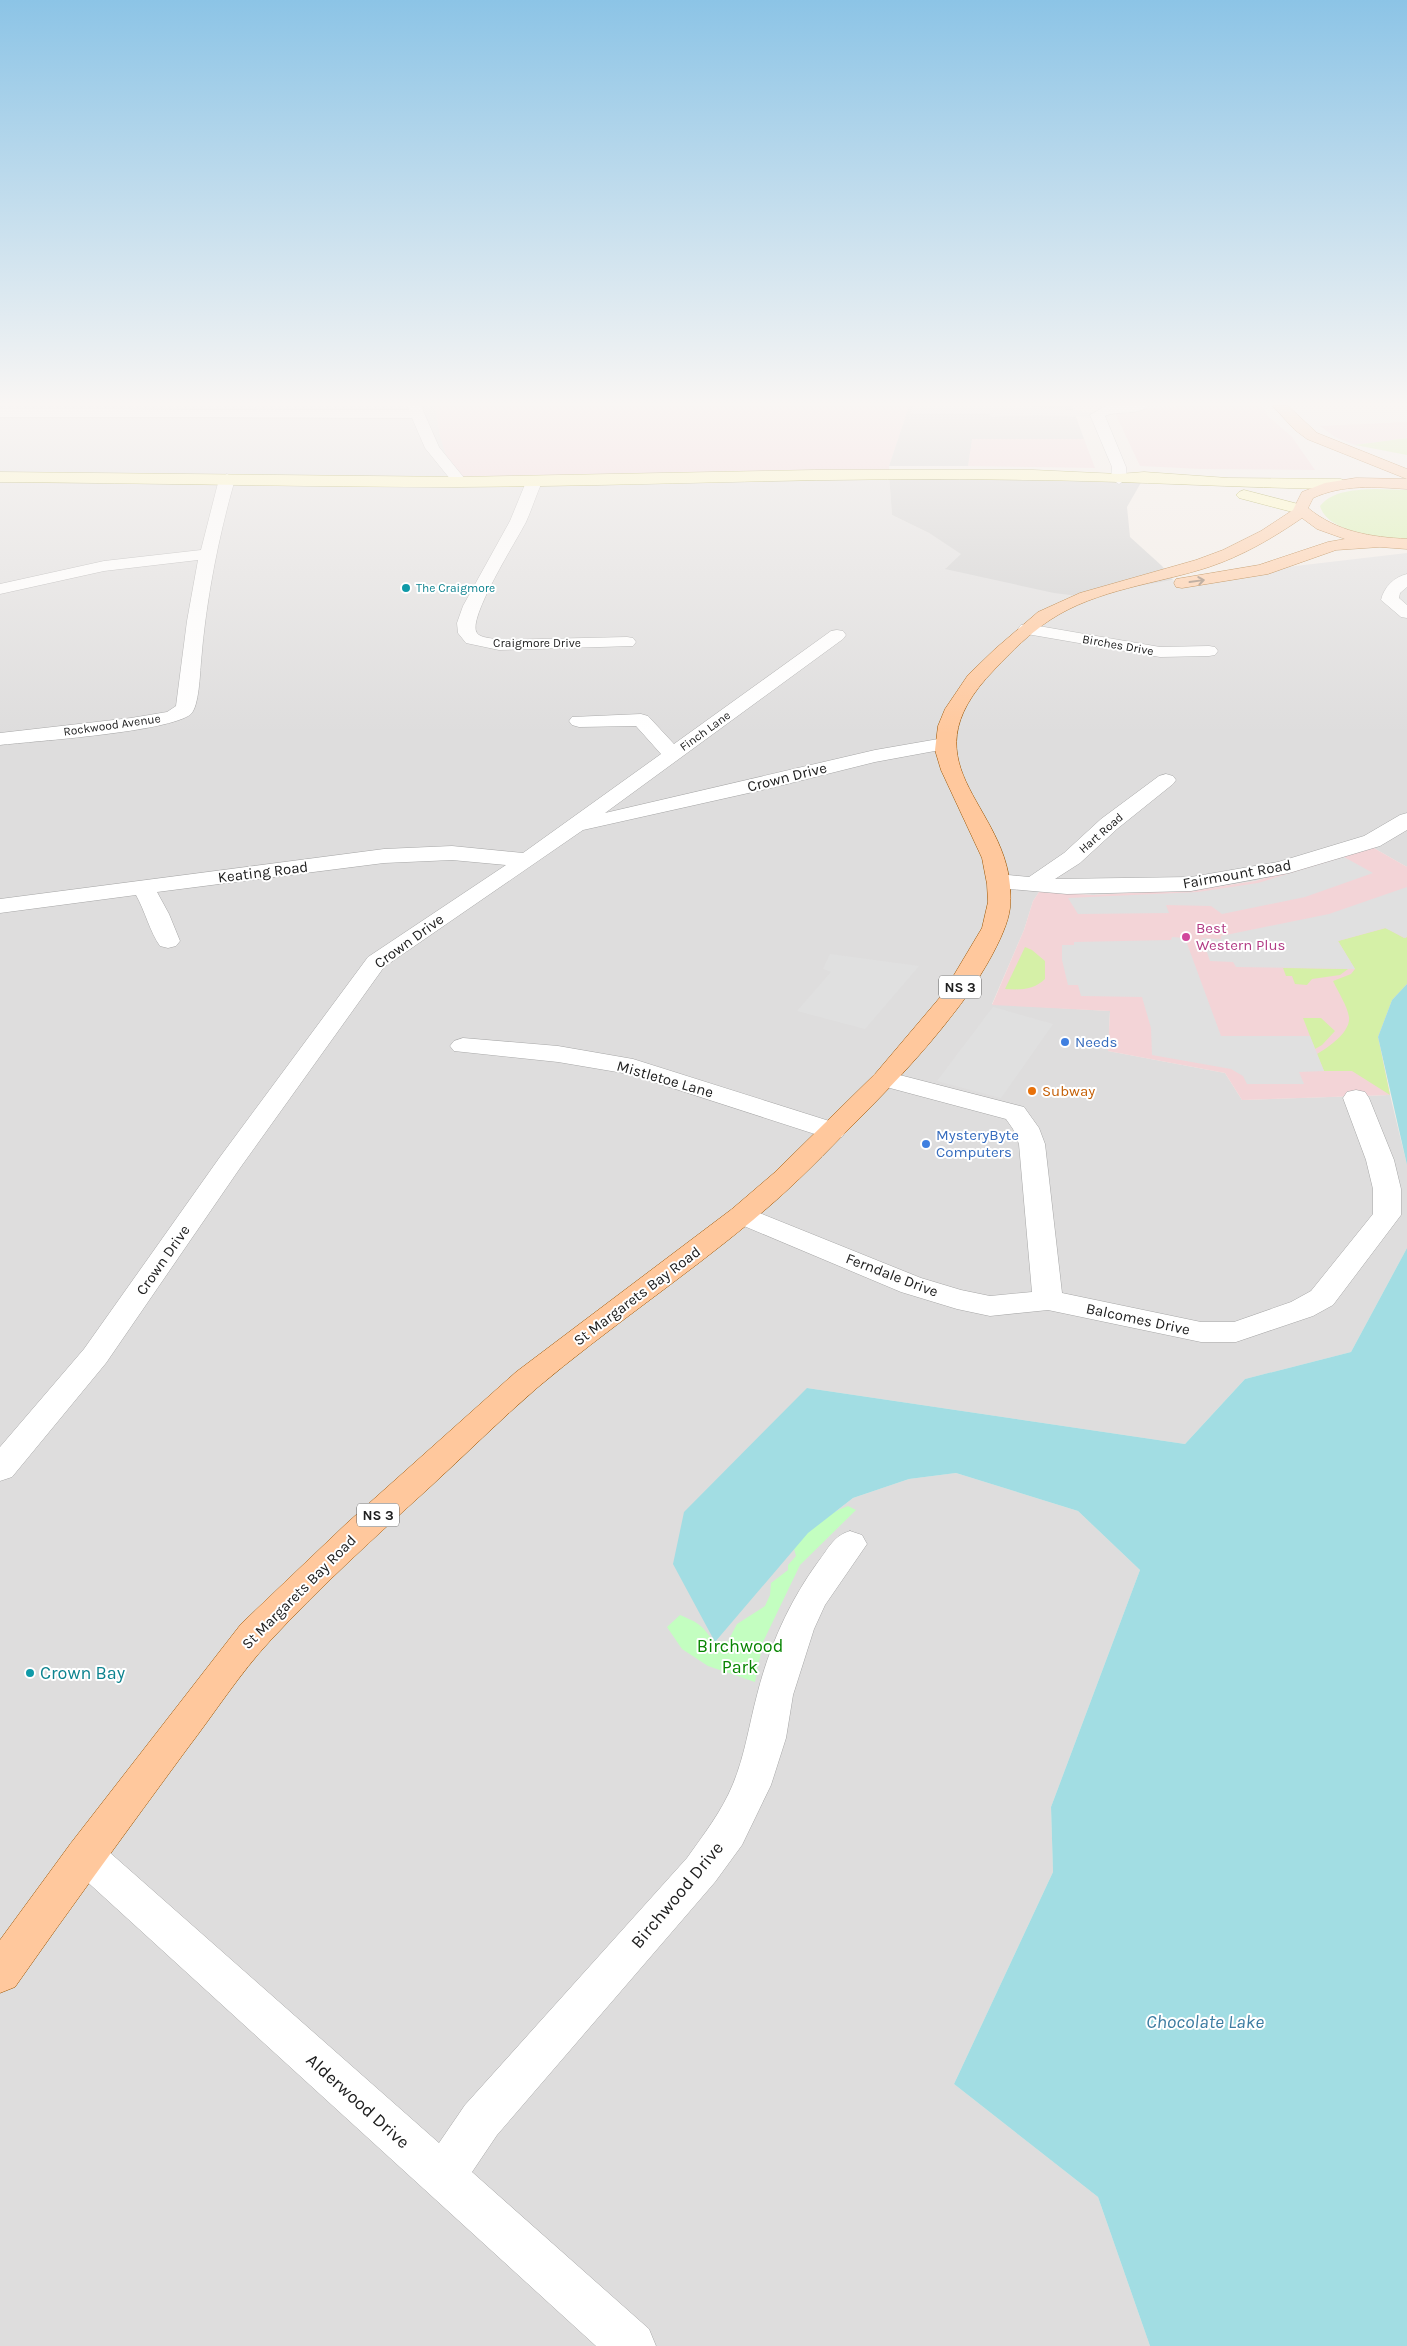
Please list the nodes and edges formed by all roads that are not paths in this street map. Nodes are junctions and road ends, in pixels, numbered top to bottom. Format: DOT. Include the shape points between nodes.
graph roads {
  1 [pos="216,515"];
  2 [pos="520,515"];
  3 [pos="1294,515"];
  4 [pos="1310,515"];
  5 [pos="1379,542"];
  6 [pos="1407,544"];
  7 [pos="208,554"];
  8 [pos="1407,579"];
  9 [pos="0,588"];
  10 [pos="1097,594"];
  11 [pos="1407,613"];
  12 [pos="1027,629"];
  13 [pos="837,635"];
  14 [pos="627,642"];
  15 [pos="1209,651"];
  16 [pos="579,721"];
  17 [pos="0,740"];
  18 [pos="944,744"];
  19 [pos="672,755"];
  20 [pos="1166,780"];
  21 [pos="1407,819"];
  22 [pos="573,828"];
  23 [pos="527,860"];
  24 [pos="998,881"];
  25 [pos="1035,883"];
  26 [pos="143,887"];
  27 [pos="0,906"];
  28 [pos="168,941"];
  29 [pos="463,1046"];
  30 [pos="884,1079"];
  31 [pos="1356,1098"];
  32 [pos="833,1131"];
  33 [pos="742,1215"];
  34 [pos="1048,1300"];
  35 [pos="0,1469"];
  36 [pos="850,1544"];
  37 [pos="85,1855"];
  38 [pos="0,1974"];
  39 [pos="442,2177"];
  40 [pos="632,2346"];
  1 -- 7 [label="street, Rockwood Avenue"];
  2 -- 14 [label="street, Craigmore Drive" via="472,606 466,623 467,633 472,639 499,645"];
  3 -- 10 [label="main road" via="1271,533 1242,548 1204,563"];
  4 -- 5 [label="main road" via="1333,530"];
  5 -- 6 [label="main road"];
  10 -- 5 [label="main road, one-way" via="1235,576 1280,565 1323,547"];
  7 -- 9 [label="street" via="104,566"];
  7 -- 17 [label="street, Rockwood Avenue" via="185,708 173,717"];
  8 -- 11 [label="street" via="1392,591 1390,600"];
  10 -- 12 [label="main road" via="1061,606"];
  12 -- 15 [label="street, Birches Drive" via="1160,652"];
  12 -- 18 [label="main road" via="960,700"];
  13 -- 19 [label="street, Finch Lane"];
  16 -- 19 [label="street" via="641,720"];
  18 -- 22 [label="street, Crown Drive" via="875,756"];
  18 -- 24 [label="main road, St Margarets Bay Road / NS 3" via="949,764 993,857"];
  19 -- 22 [label="street, Finch Lane"];
  20 -- 25 [label="street, Hart Road" via="1109,824 1072,858"];
  21 -- 25 [label="street, Fairmount Road" via="1372,841 1281,868 1191,884 1067,887"];
  22 -- 23 [label="street, Crown Drive"];
  23 -- 26 [label="street, Keating Road" via="452,853 413,854"];
  23 -- 35 [label="street, Crown Drive" via="376,962 95,1356"];
  24 -- 25 [label="street, Fairmount Road"];
  24 -- 30 [label="main road, St Margarets Bay Road / NS 3" via="999,904 994,928 957,993"];
  26 -- 27 [label="street, Keating Road"];
  26 -- 28 [label="street"];
  29 -- 32 [label="street, Mistletoe Lane" via="558,1054 632,1067"];
  30 -- 32 [label="main road, St Margarets Bay Road / NS 3"];
  30 -- 34 [label="street" via="1015,1113 1032,1144"];
  31 -- 34 [label="street, Balcomes Drive" via="1380,1160 1387,1189 1387,1215 1322,1298 1302,1309 1236,1332 1201,1332"];
  32 -- 33 [label="main road, St Margarets Bay Road / NS 3"];
  33 -- 34 [label="street, Ferndale Drive" via="912,1285 957,1299 990,1306"];
  33 -- 37 [label="main road, St Margarets Bay Road / NS 3" via="527,1380 359,1532 254,1634"];
  36 -- 39 [label="street, Birchwood Drive" via="811,1598 796,1629 752,1785 728,1833 701,1870 481,2120"];
  37 -- 38 [label="main road, St Margarets Bay Road / NS 3"];
  37 -- 39 [label="street, Alderwood Drive"];
  39 -- 40 [label="street, Alderwood Drive"];
}
